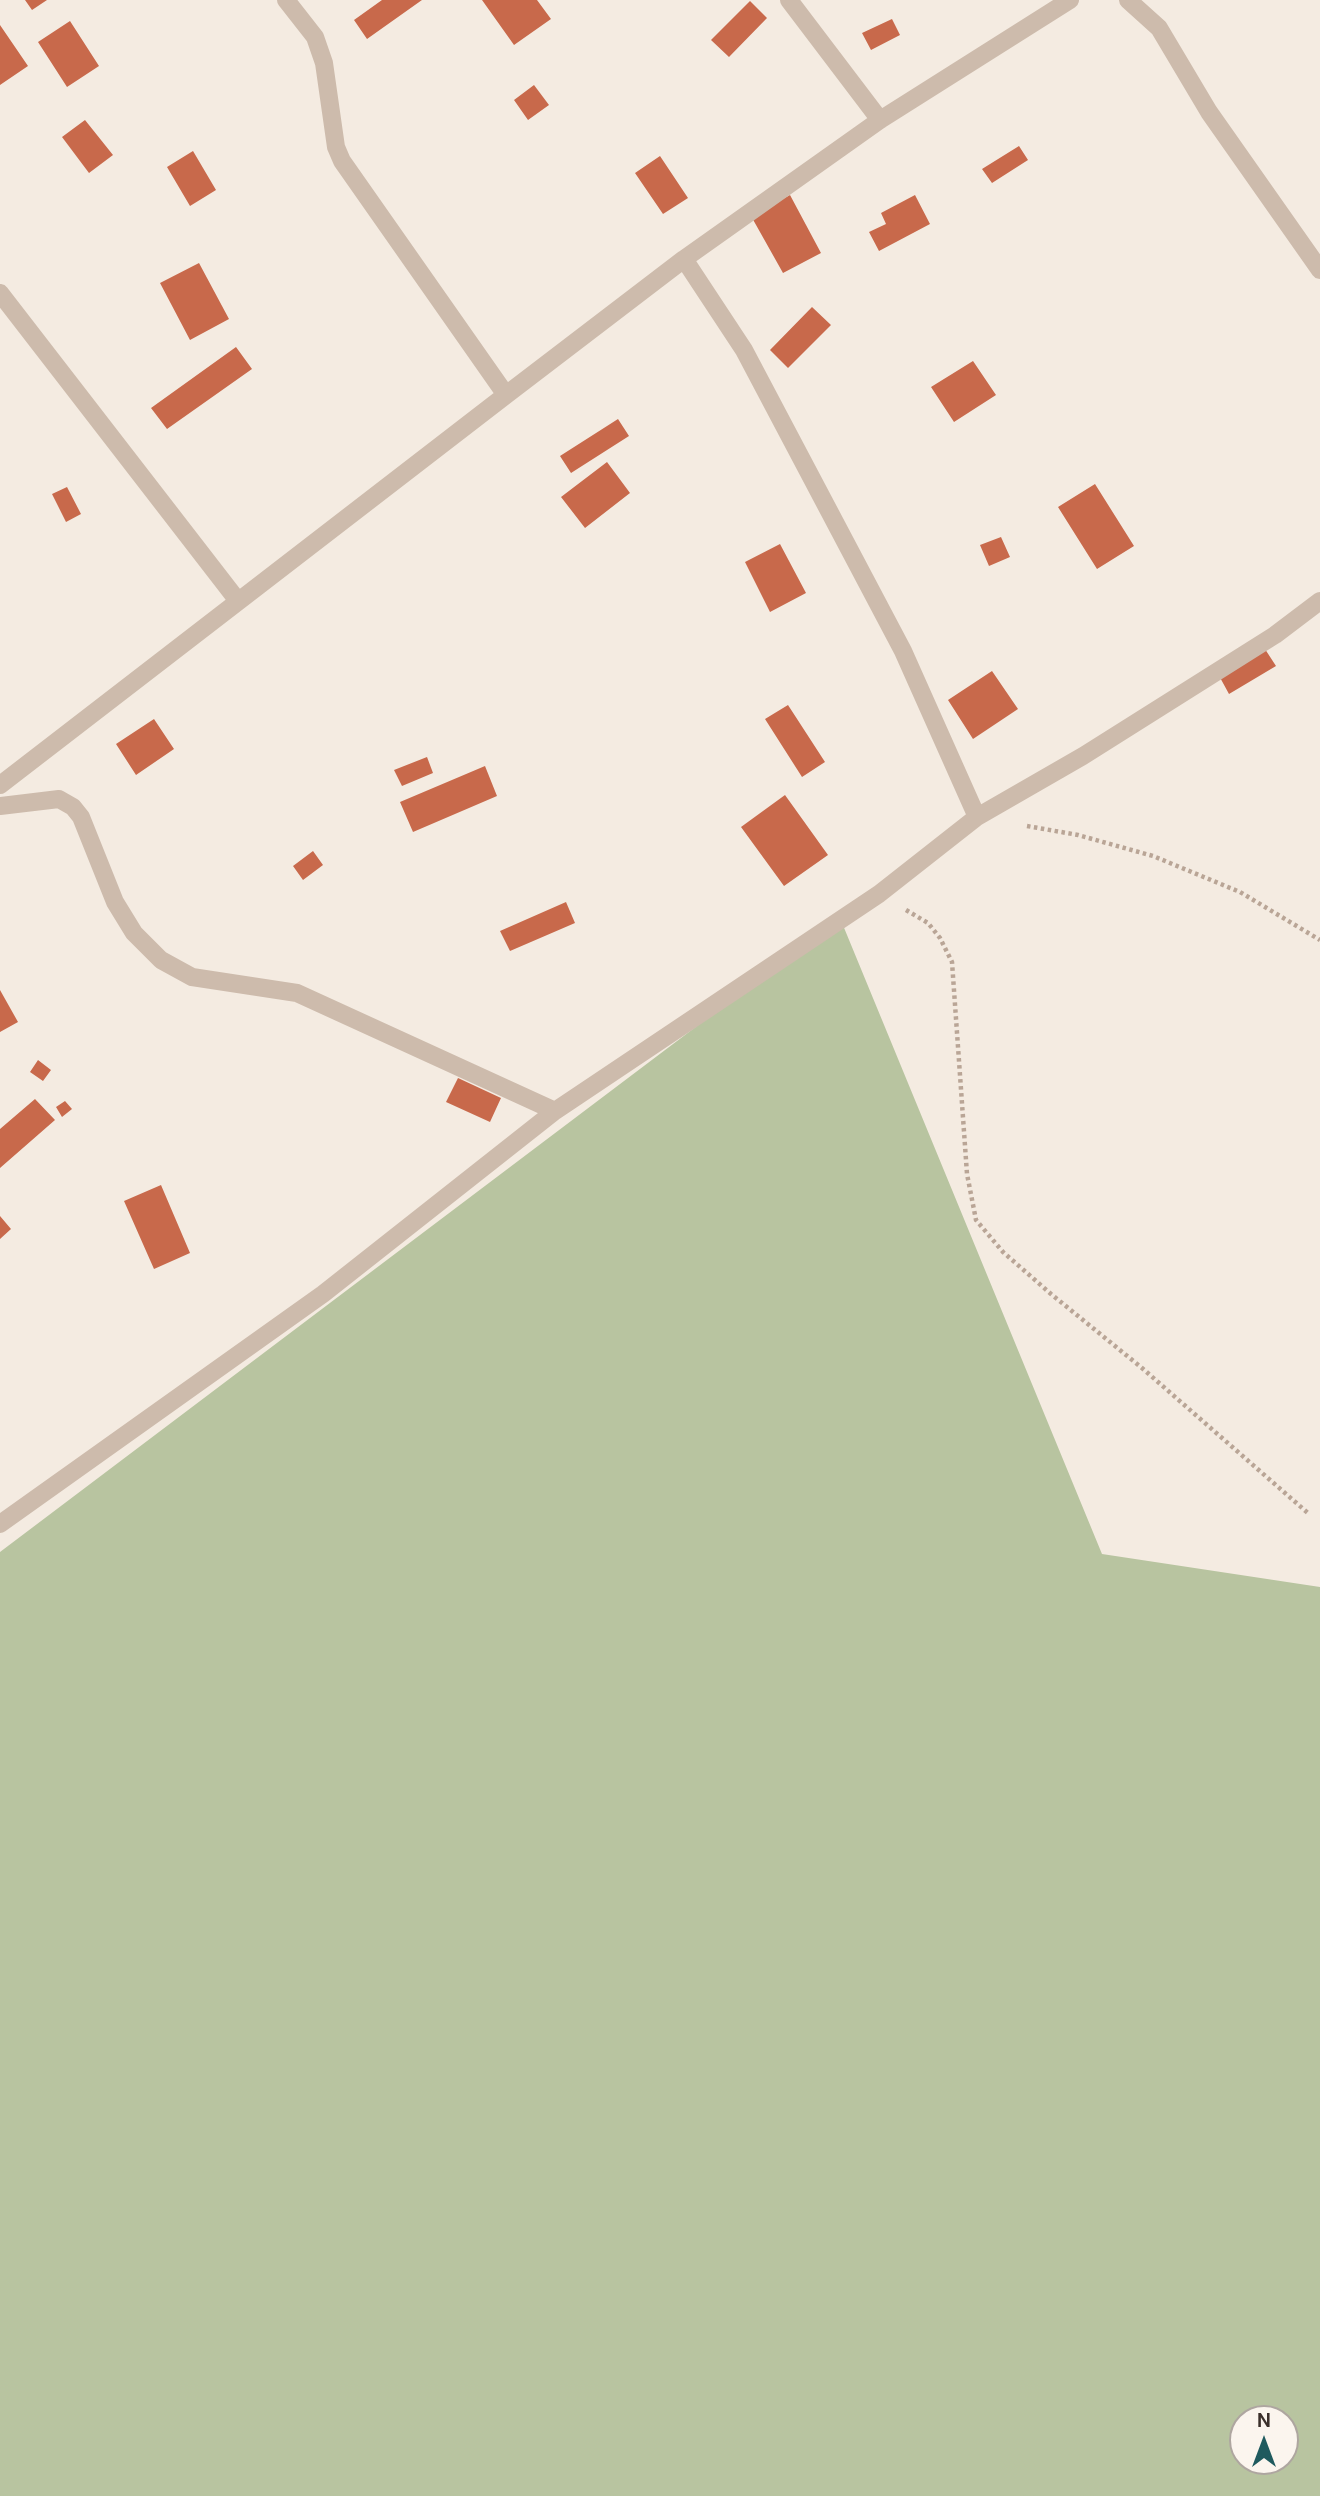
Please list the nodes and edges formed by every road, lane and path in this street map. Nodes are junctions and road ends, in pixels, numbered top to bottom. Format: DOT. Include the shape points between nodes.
graph roads {
  1 [pos="286,0"];
  2 [pos="789,0"];
  3 [pos="1070,0"];
  4 [pos="1128,0"];
  5 [pos="880,120"];
  6 [pos="684,259"];
  7 [pos="1320,270"];
  8 [pos="0,293"];
  9 [pos="506,395"];
  10 [pos="238,601"];
  11 [pos="1320,601"];
  12 [pos="0,785"];
  13 [pos="0,806"];
  14 [pos="977,817"];
  15 [pos="879,894"];
  16 [pos="1320,940"];
  17 [pos="555,1111"];
  18 [pos="1309,1514"];
  19 [pos="0,1524"];
  1 -- 9 [label="street" via="315,37 342,161"];
  2 -- 5 [label="street"];
  3 -- 5 [label="street"];
  4 -- 7 [label="street" via="1159,28 1209,112"];
  5 -- 6 [label="street"];
  6 -- 9 [label="street"];
  6 -- 14 [label="street" via="744,350 897,639"];
  8 -- 10 [label="street"];
  9 -- 10 [label="street"];
  10 -- 12 [label="street"];
  11 -- 14 [label="street" via="1275,635 1083,756"];
  13 -- 17 [label="street" via="59,799 73,807 115,902 134,933 160,960 192,977 297,993"];
  14 -- 15 [label="street"];
  14 -- 16 [label="path" via="1077,835 1153,856 1240,892"];
  15 -- 17 [label="street"];
  15 -- 18 [label="path" via="928,923 952,961 967,1174 976,1220 1051,1294"];
  17 -- 19 [label="street" via="323,1294"];
}
